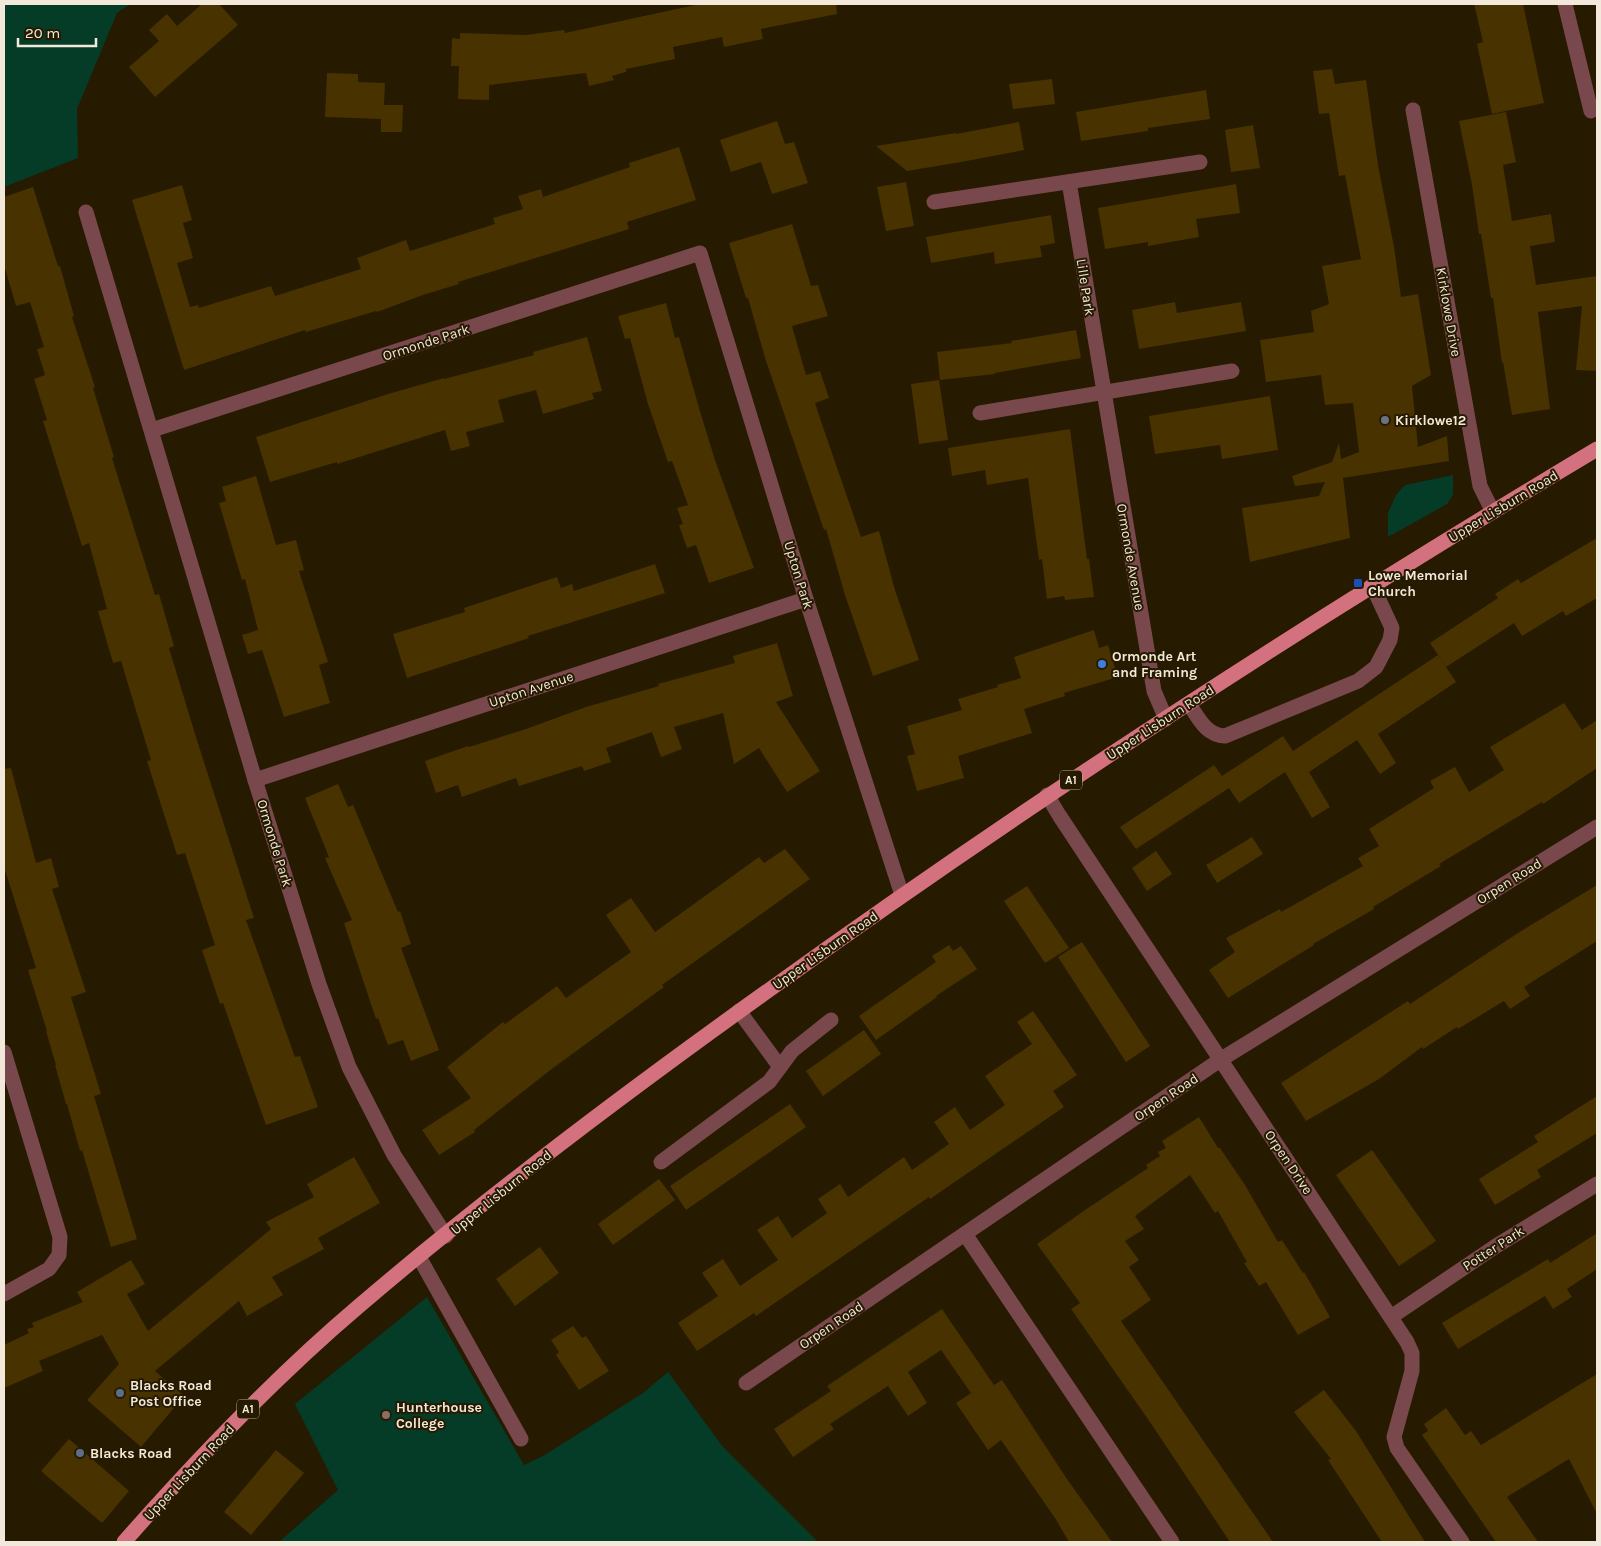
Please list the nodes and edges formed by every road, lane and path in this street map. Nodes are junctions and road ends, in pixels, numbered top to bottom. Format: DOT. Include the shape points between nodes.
graph roads {
  1 [pos="1566,4"];
  2 [pos="1413,110"];
  3 [pos="1591,111"];
  4 [pos="1200,162"];
  5 [pos="1069,182"];
  6 [pos="934,202"];
  7 [pos="86,212"];
  8 [pos="700,253"];
  9 [pos="1232,372"];
  10 [pos="1103,393"];
  11 [pos="980,413"];
  12 [pos="152,430"];
  13 [pos="1597,449"];
  14 [pos="1493,512"];
  15 [pos="1372,585"];
  16 [pos="806,599"];
  17 [pos="1189,704"];
  18 [pos="1166,719"];
  19 [pos="255,780"];
  20 [pos="1048,795"];
  21 [pos="1597,827"];
  22 [pos="902,895"];
  23 [pos="739,1011"];
  24 [pos="831,1020"];
  25 [pos="4,1052"];
  26 [pos="1220,1060"];
  27 [pos="780,1067"];
  28 [pos="661,1162"];
  29 [pos="1597,1184"];
  30 [pos="965,1234"];
  31 [pos="446,1236"];
  32 [pos="419,1257"];
  33 [pos="4,1294"];
  34 [pos="1391,1316"];
  35 [pos="746,1383"];
  36 [pos="521,1438"];
  37 [pos="124,1542"];
  38 [pos="1172,1542"];
  39 [pos="1462,1542"];
  1 -- 3 [label="street"];
  2 -- 14 [label="street, Kirklowe Drive" via="1480,486"];
  4 -- 5 [label="street"];
  5 -- 6 [label="street"];
  5 -- 10 [label="street, Lille Park"];
  7 -- 12 [label="street, Ormonde Park"];
  8 -- 12 [label="street, Ormonde Park"];
  8 -- 16 [label="street, Upton Park"];
  9 -- 10 [label="street"];
  10 -- 11 [label="street"];
  10 -- 18 [label="street, Ormonde Avenue" via="1154,691"];
  12 -- 19 [label="street, Ormonde Park"];
  13 -- 14 [label="main road, Upper Lisburn Road / A1"];
  14 -- 15 [label="main road, Upper Lisburn Road / A1"];
  15 -- 17 [label="main road, Upper Lisburn Road / A1"];
  15 -- 17 [label="street" via="1392,628 1390,640 1376,667 1358,681 1225,736 1205,728"];
  16 -- 19 [label="street, Upton Avenue"];
  16 -- 22 [label="street, Upton Park"];
  17 -- 18 [label="main road, Upper Lisburn Road / A1"];
  18 -- 20 [label="main road, Upper Lisburn Road / A1"];
  19 -- 31 [label="street, Ormonde Park" via="319,984 349,1067 394,1155"];
  20 -- 22 [label="main road, Upper Lisburn Road / A1"];
  20 -- 26 [label="street, Orpen Drive"];
  21 -- 26 [label="street, Orpen Road"];
  22 -- 23 [label="main road, Upper Lisburn Road / A1"];
  23 -- 27 [label="street"];
  23 -- 31 [label="main road, Upper Lisburn Road / A1" via="565,1140"];
  24 -- 27 [label="street" via="792,1051"];
  25 -- 33 [label="street" via="60,1237 59,1255 49,1269"];
  26 -- 30 [label="street, Orpen Road"];
  26 -- 34 [label="street, Orpen Drive"];
  27 -- 28 [label="street" via="769,1082"];
  29 -- 34 [label="street, Potter Park"];
  30 -- 35 [label="street, Orpen Road"];
  30 -- 38 [label="street"];
  31 -- 32 [label="main road, Upper Lisburn Road / A1"];
  32 -- 36 [label="street"];
  32 -- 37 [label="main road, Upper Lisburn Road / A1" via="357,1308 240,1417"];
  34 -- 39 [label="street, Orpen Drive" via="1412,1354 1412,1371 1394,1437 1397,1448"];
}
